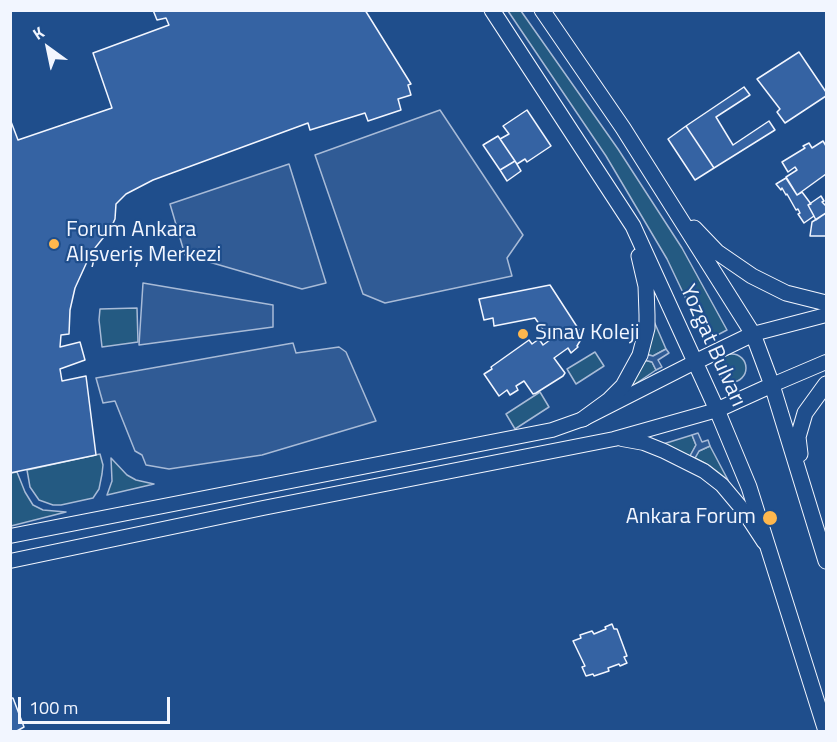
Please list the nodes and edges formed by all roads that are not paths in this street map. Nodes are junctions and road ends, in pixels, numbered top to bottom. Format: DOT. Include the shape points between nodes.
graph roads {
  1 [pos="492,10"];
  2 [pos="542,10"];
  3 [pos="671,204"];
  4 [pos="633,226"];
  5 [pos="826,303"];
  6 [pos="826,315"];
  7 [pos="753,334"];
  8 [pos="695,362"];
  9 [pos="826,362"];
  10 [pos="826,384"];
  11 [pos="772,385"];
  12 [pos="717,410"];
  13 [pos="584,419"];
  14 [pos="614,438"];
  15 [pos="803,487"];
  16 [pos="823,534"];
  17 [pos="10,536"];
  18 [pos="770,551"];
  19 [pos="10,561"];
  20 [pos="826,561"];
  21 [pos="826,731"];
  1 -- 4 [label="main road, Yozgat Bulvarı"];
  2 -- 3 [label="main road, Yozgat Bulvarı"];
  3 -- 5 [label="main road" via="717,252 752,276 786,293"];
  3 -- 7 [label="main road, Yozgat Bulvarı"];
  4 -- 8 [label="main road, Yozgat Bulvarı"];
  4 -- 13 [label="main road" via="646,286 647,328 643,345 623,386"];
  6 -- 7 [label="main road"];
  7 -- 8 [label="main road"];
  7 -- 11 [label="main road, Yozgat Bulvarı"];
  8 -- 12 [label="main road, Yozgat Bulvarı"];
  8 -- 13 [label="main road"];
  9 -- 11 [label="main road"];
  10 -- 15 [label="main road" via="805,413 798,437"];
  11 -- 12 [label="main road"];
  11 -- 15 [label="main road, Yozgat Bulvarı"];
  12 -- 14 [label="main road"];
  12 -- 18 [label="main road, Yozgat Bulvarı"];
  13 -- 17 [label="main road" via="528,436"];
  14 -- 18 [label="main road" via="644,443 704,471 743,510"];
  14 -- 19 [label="main road"];
  15 -- 16 [label="main road, Yozgat Bulvarı"];
  16 -- 20 [label="main road, Yozgat Bulvarı"];
  18 -- 21 [label="main road, Yozgat Bulvarı"];
}
